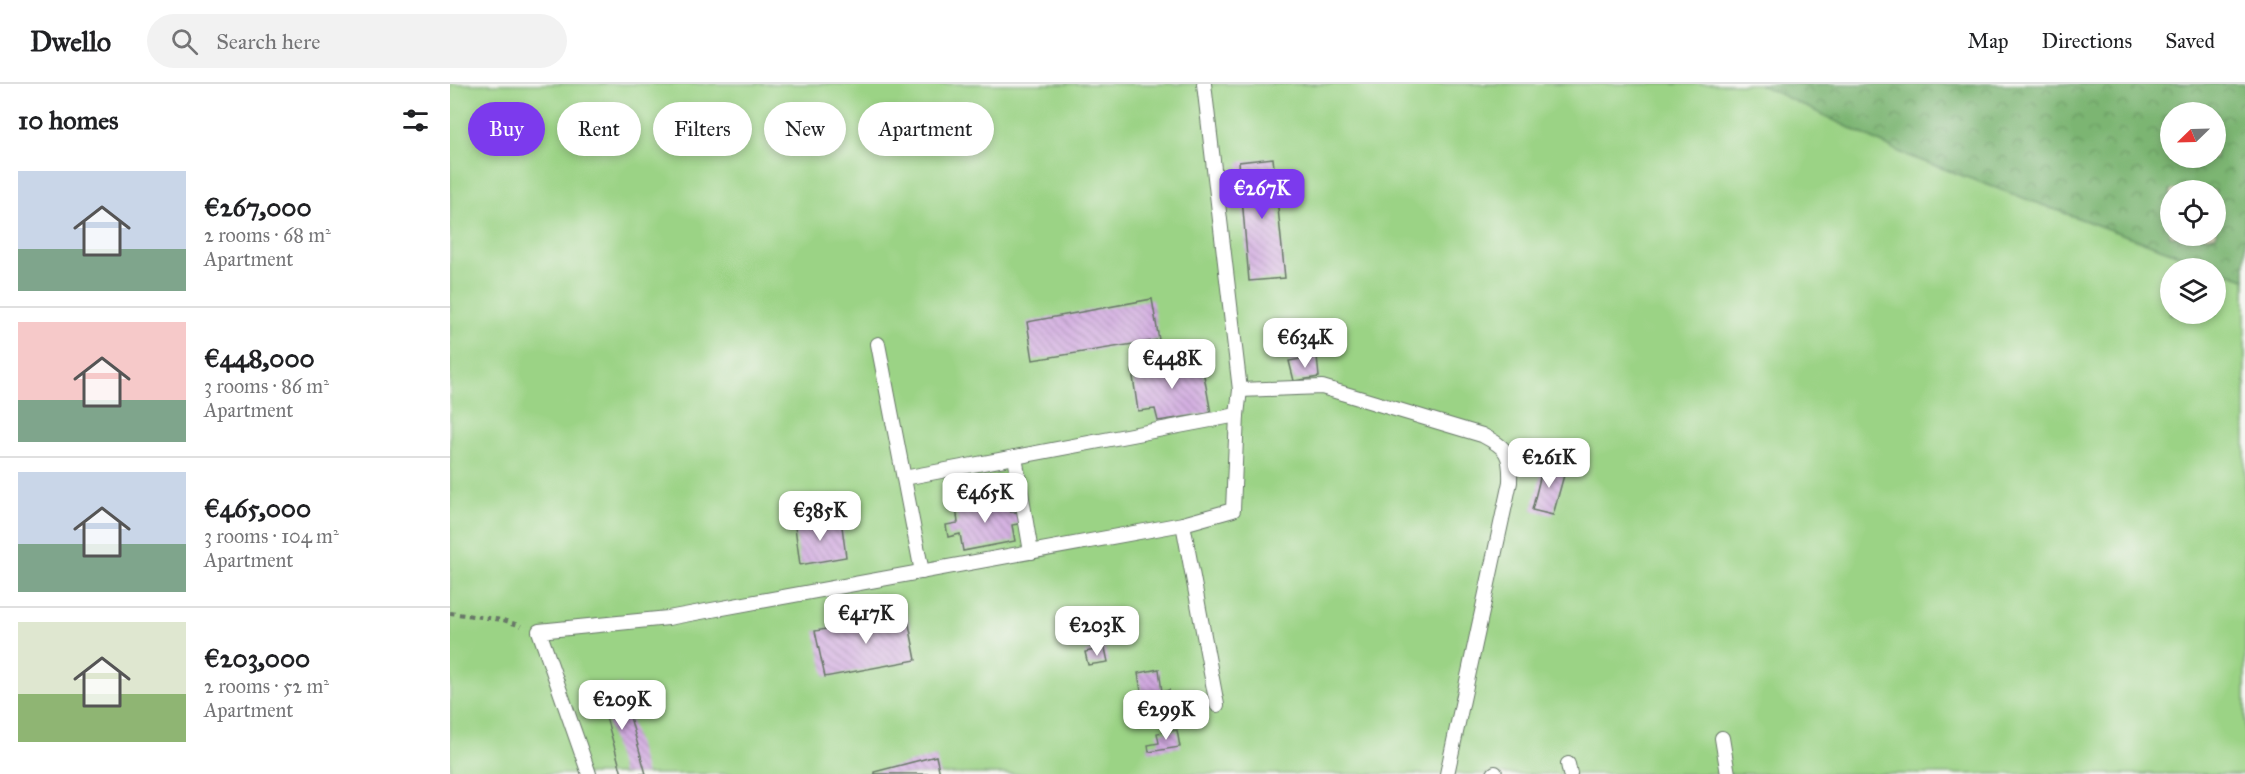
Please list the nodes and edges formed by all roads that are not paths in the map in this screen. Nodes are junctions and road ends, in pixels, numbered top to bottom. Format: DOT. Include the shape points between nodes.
graph roads {
  1 [pos="1204,84"];
  2 [pos="878,344"];
  3 [pos="1239,390"];
  4 [pos="1236,415"];
  5 [pos="1015,457"];
  6 [pos="904,478"];
  7 [pos="1183,524"];
  8 [pos="1031,552"];
  9 [pos="922,572"];
  10 [pos="1217,705"];
  11 [pos="1722,738"];
  12 [pos="589,774"];
  13 [pos="1447,774"];
  14 [pos="1728,774"];
  1 -- 3 [label="lane"];
  2 -- 6 [label="lane"];
  3 -- 4 [label="lane"];
  3 -- 13 [label="lane" via="1322,387 1482,435 1502,446 1510,460 1510,482"];
  4 -- 5 [label="lane"];
  4 -- 7 [label="lane" via="1233,510"];
  5 -- 6 [label="lane"];
  5 -- 8 [label="lane"];
  6 -- 9 [label="lane"];
  7 -- 8 [label="lane"];
  7 -- 10 [label="lane"];
  8 -- 9 [label="lane"];
  9 -- 12 [label="lane" via="668,618 539,631"];
  11 -- 14 [label="lane"];
}
